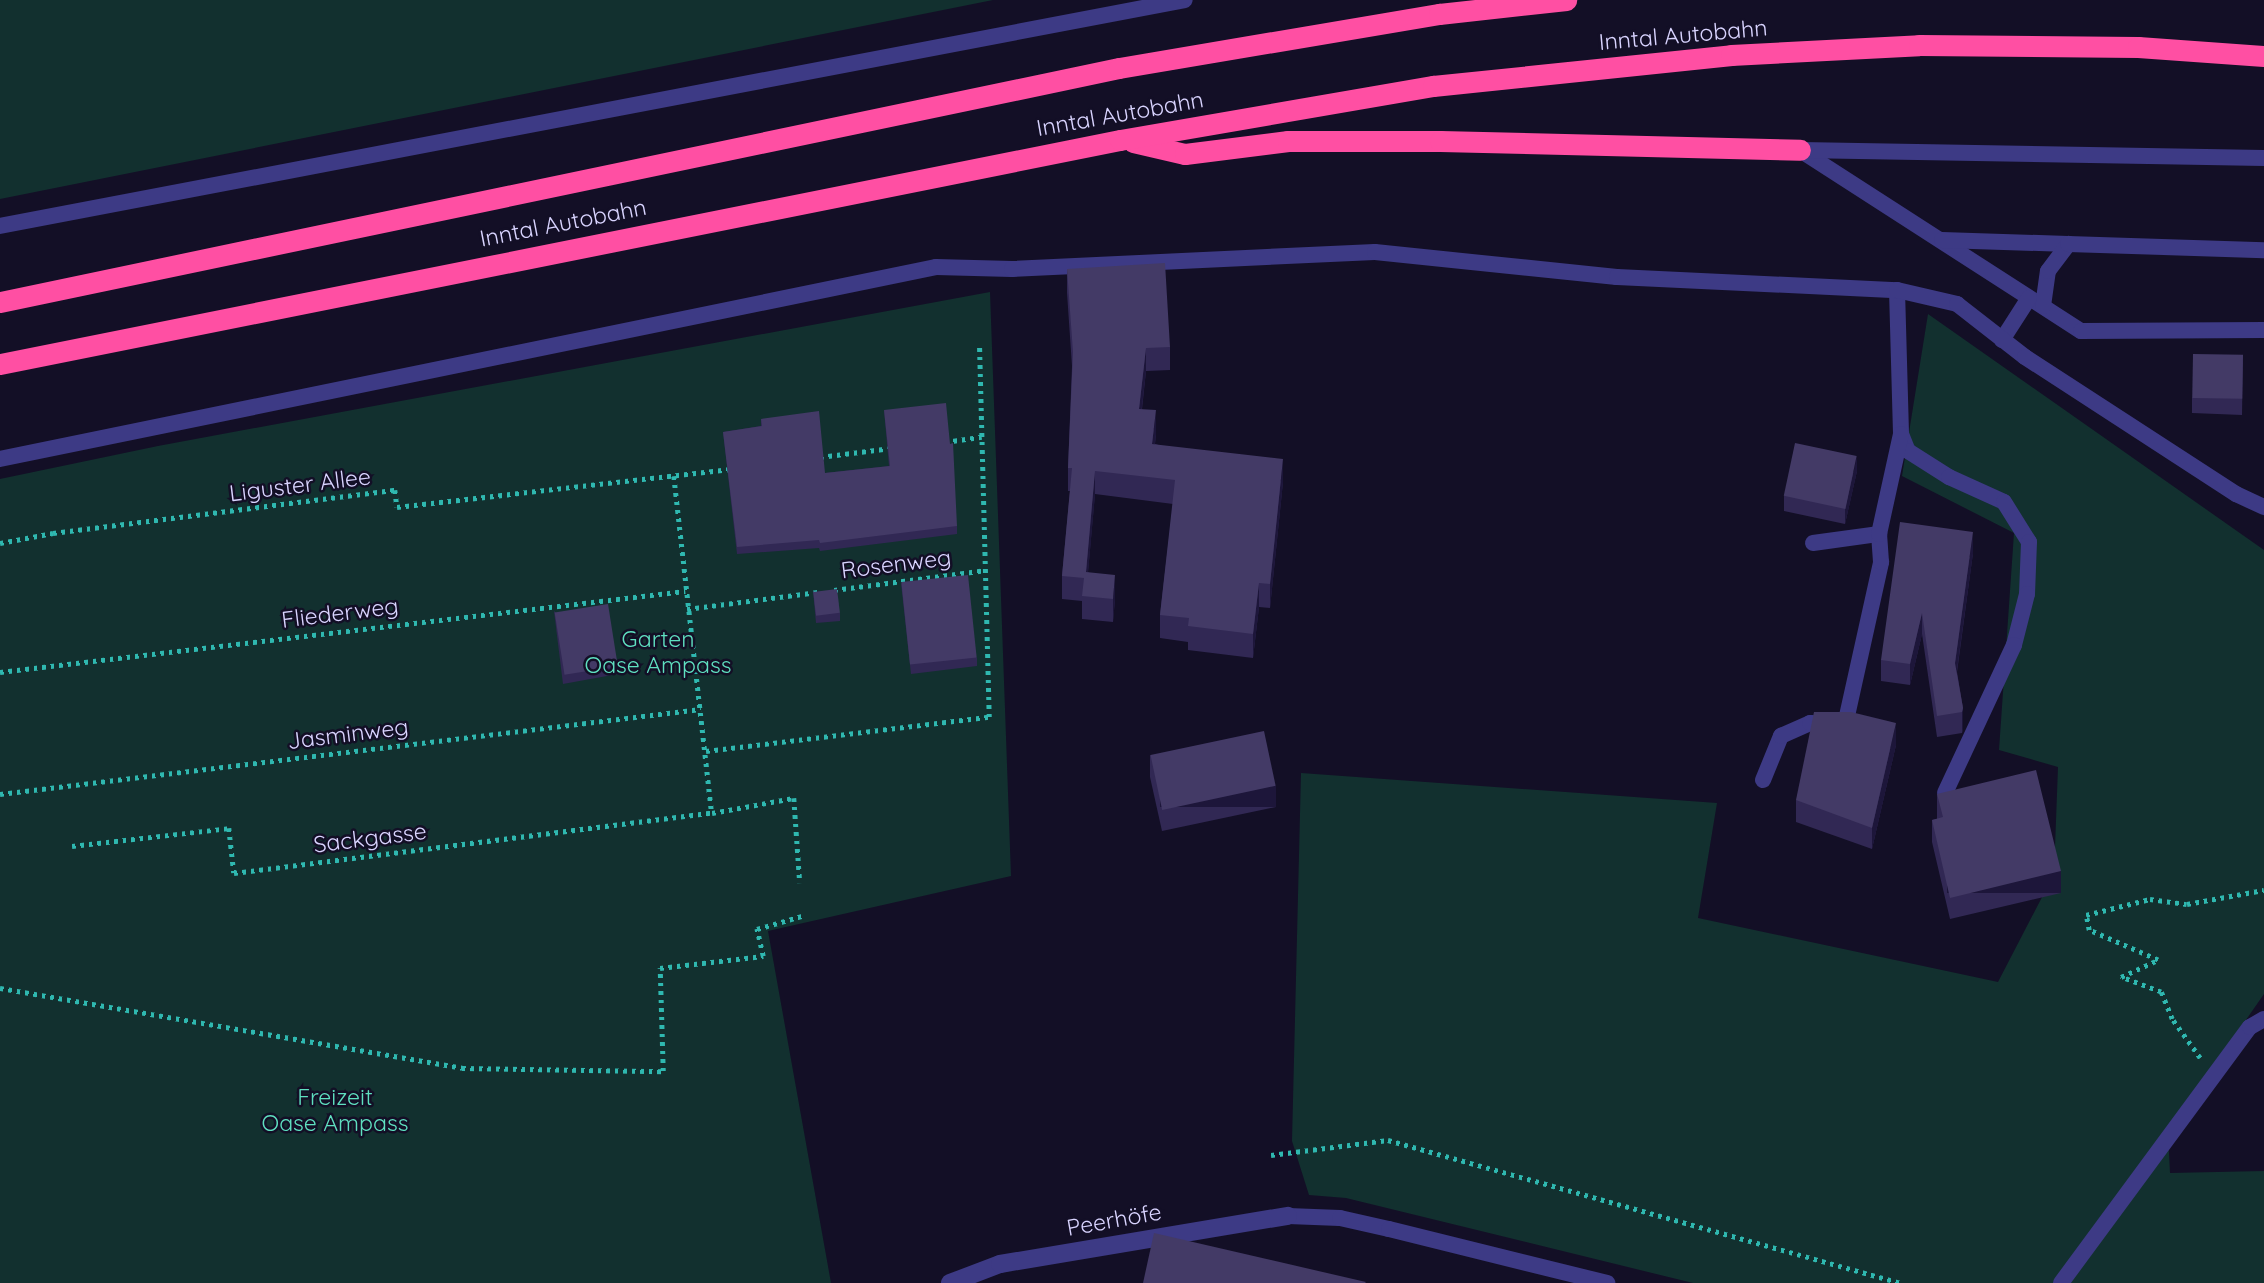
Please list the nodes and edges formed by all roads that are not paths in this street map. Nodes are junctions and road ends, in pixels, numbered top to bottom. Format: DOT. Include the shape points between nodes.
graph roads {
  1 [pos="1185,0"];
  2 [pos="1566,0"];
  3 [pos="2264,56"];
  4 [pos="1120,139"];
  5 [pos="1800,150"];
  6 [pos="2264,159"];
  7 [pos="0,226"];
  8 [pos="1939,240"];
  9 [pos="2068,244"];
  10 [pos="2264,250"];
  11 [pos="1897,290"];
  12 [pos="0,302"];
  13 [pos="2036,302"];
  14 [pos="2264,330"];
  15 [pos="2002,340"];
  16 [pos="0,364"];
  17 [pos="1901,434"];
  18 [pos="0,459"];
  19 [pos="2264,507"];
  20 [pos="1879,534"];
  21 [pos="1813,543"];
  22 [pos="1763,780"];
  23 [pos="1945,793"];
  24 [pos="2264,1019"];
  25 [pos="1287,1216"];
  26 [pos="950,1283"];
  27 [pos="1606,1283"];
  28 [pos="2061,1283"];
  1 -- 7 [label="lane"];
  2 -- 12 [label="highway, Inntal Autobahn" via="1439,15 1119,68"];
  3 -- 4 [label="highway, Inntal Autobahn" via="2138,47 1933,45 1731,55 1433,86"];
  4 -- 5 [label="highway" via="1185,154 1301,141"];
  4 -- 16 [label="highway, Inntal Autobahn"];
  5 -- 6 [label="lane"];
  5 -- 8 [label="lane"];
  8 -- 9 [label="lane"];
  8 -- 13 [label="lane"];
  9 -- 10 [label="lane"];
  9 -- 13 [label="lane" via="2048,271"];
  11 -- 15 [label="lane" via="1957,304"];
  11 -- 17 [label="lane"];
  11 -- 18 [label="lane" via="1617,277 1375,252 1012,269 936,267"];
  13 -- 14 [label="lane" via="2081,331"];
  13 -- 15 [label="lane"];
  15 -- 19 [label="lane" via="2236,494"];
  17 -- 20 [label="lane"];
  17 -- 23 [label="lane" via="1908,451 1949,477 2004,502 2028,542 2027,594 2014,645"];
  20 -- 21 [label="lane"];
  20 -- 22 [label="lane" via="1881,562 1845,725 1810,723 1781,736"];
  24 -- 28 [label="lane" via="2250,1027"];
  25 -- 26 [label="street, Peerhöfe" via="1000,1264"];
  25 -- 27 [label="lane" via="1389,1228"];
}
